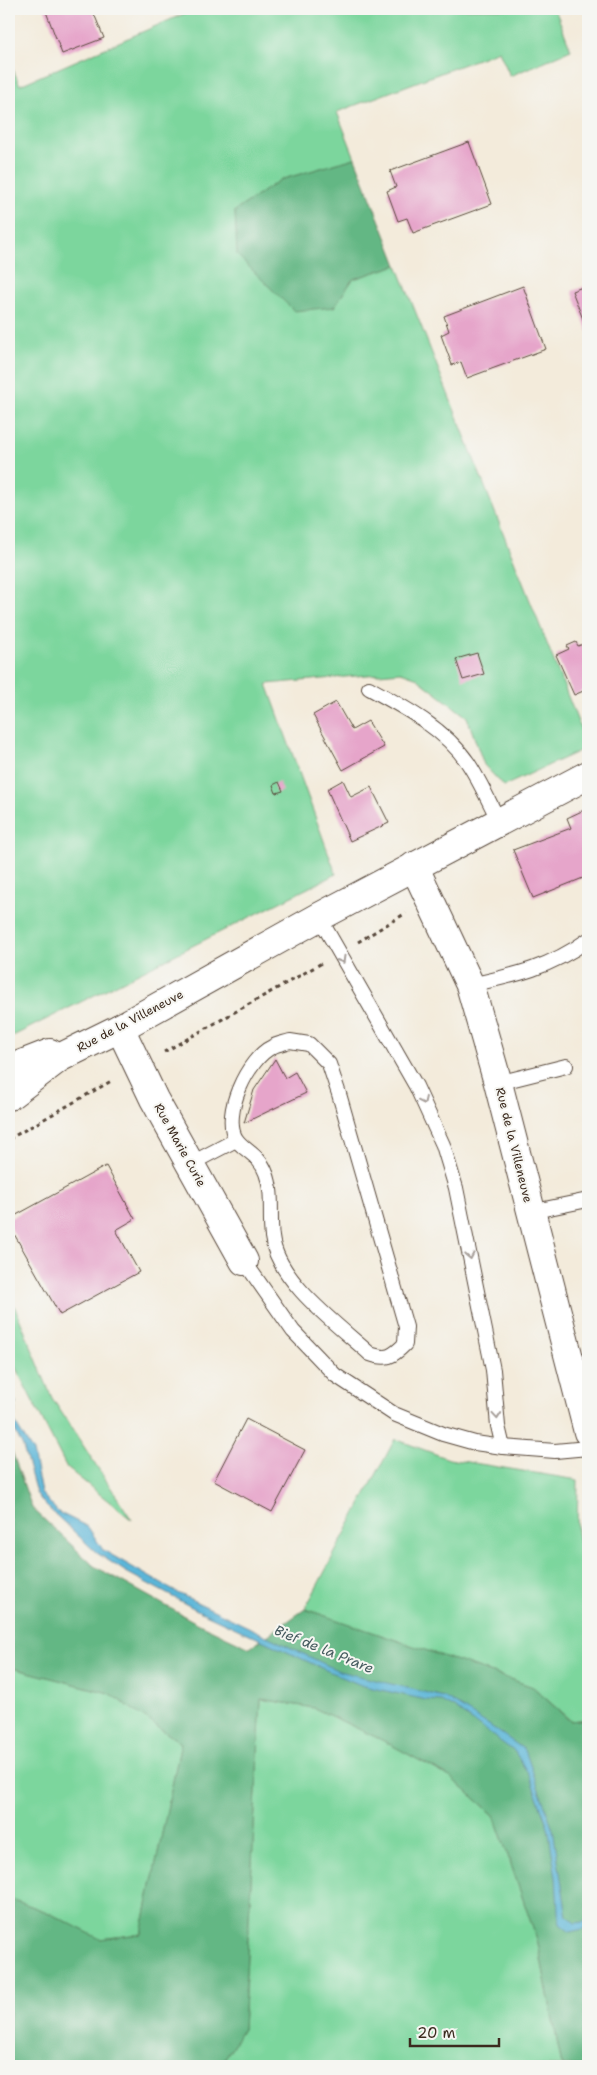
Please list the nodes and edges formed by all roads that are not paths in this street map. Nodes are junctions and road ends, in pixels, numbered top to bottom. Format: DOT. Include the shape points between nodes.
graph roads {
  1 [pos="369,688"];
  2 [pos="588,775"];
  3 [pos="499,821"];
  4 [pos="414,866"];
  5 [pos="319,917"];
  6 [pos="588,940"];
  7 [pos="470,985"];
  8 [pos="120,1028"];
  9 [pos="566,1066"];
  10 [pos="9,1069"];
  11 [pos="498,1083"];
  12 [pos="9,1096"];
  13 [pos="236,1140"];
  14 [pos="190,1164"];
  15 [pos="588,1200"];
  16 [pos="530,1212"];
  17 [pos="244,1261"];
  18 [pos="588,1432"];
  19 [pos="503,1447"];
  20 [pos="588,1448"];
  1 -- 3 [label="lane" via="414,714 456,749 468,762"];
  2 -- 3 [label="street, Rue de la Villeneuve"];
  3 -- 4 [label="street, Rue de la Villeneuve"];
  4 -- 5 [label="street, Rue de la Villeneuve"];
  4 -- 7 [label="street, Rue de la Villeneuve"];
  5 -- 8 [label="street, Rue de la Villeneuve"];
  5 -- 19 [label="lane, one-way" via="416,1086 444,1145 456,1188 491,1360"];
  6 -- 7 [label="lane" via="548,965"];
  7 -- 11 [label="street, Rue de la Villeneuve"];
  8 -- 10 [label="street"];
  8 -- 12 [label="street, Rue de la Villeneuve" via="59,1058"];
  8 -- 14 [label="street, Rue Marie Curie"];
  9 -- 11 [label="lane"];
  11 -- 16 [label="street, Rue de la Villeneuve"];
  13 -- 13 [label="lane" via="264,1167 277,1257 301,1292 370,1354 383,1358 394,1354 405,1344 406,1327 329,1064 308,1044 290,1041 271,1047 258,1058 234,1100 230,1122"];
  13 -- 14 [label="lane"];
  14 -- 17 [label="street, Rue Marie Curie"];
  15 -- 16 [label="lane"];
  16 -- 18 [label="street, Rue de la Villeneuve"];
  17 -- 19 [label="lane" via="293,1331 335,1375 394,1414 443,1434"];
  19 -- 20 [label="lane" via="555,1451"];
}
